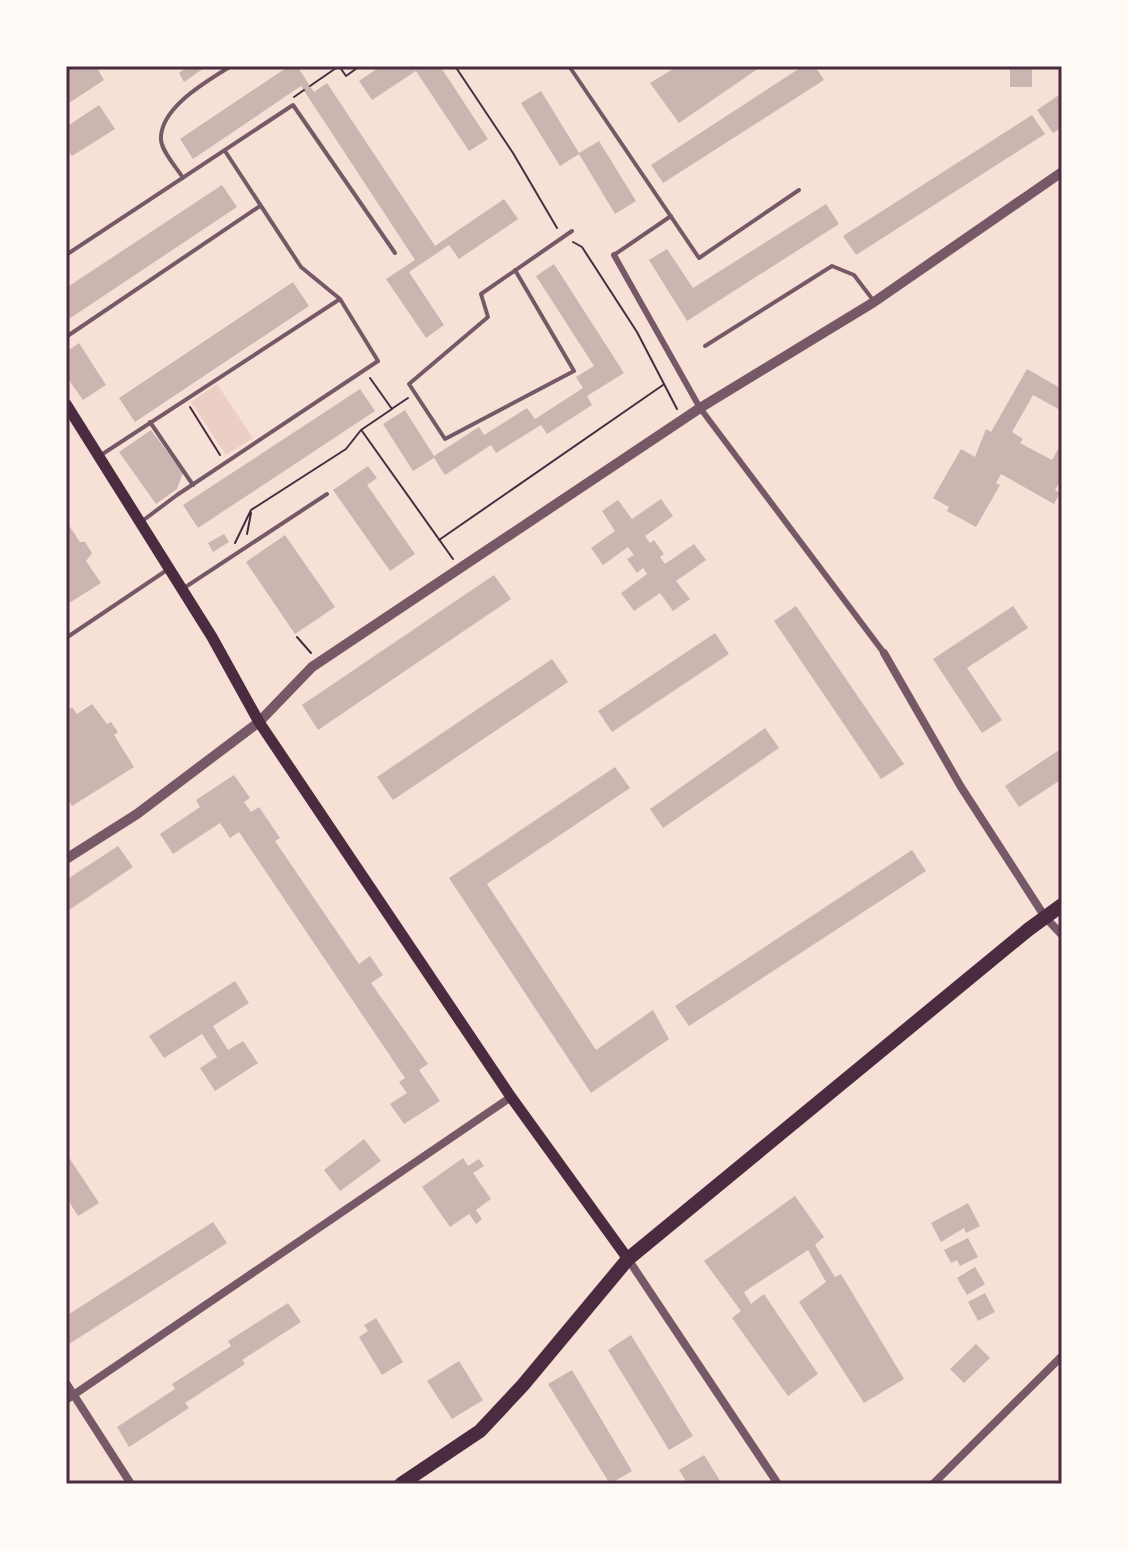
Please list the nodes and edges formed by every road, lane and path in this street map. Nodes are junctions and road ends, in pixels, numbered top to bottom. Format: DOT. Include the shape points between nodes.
graph roads {
  1 [pos="231,66"];
  2 [pos="339,66"];
  3 [pos="360,66"];
  4 [pos="455,66"];
  5 [pos="569,66"];
  6 [pos="310,86"];
  7 [pos="225,151"];
  8 [pos="1062,172"];
  9 [pos="183,178"];
  10 [pos="799,190"];
  11 [pos="260,206"];
  12 [pos="671,216"];
  13 [pos="572,231"];
  14 [pos="564,237"];
  15 [pos="582,247"];
  16 [pos="395,253"];
  17 [pos="66,255"];
  18 [pos="614,255"];
  19 [pos="515,270"];
  20 [pos="340,299"];
  21 [pos="874,302"];
  22 [pos="66,337"];
  23 [pos="705,346"];
  24 [pos="365,371"];
  25 [pos="664,385"];
  26 [pos="415,393"];
  27 [pos="185,399"];
  28 [pos="66,404"];
  29 [pos="700,408"];
  30 [pos="392,409"];
  31 [pos="678,410"];
  32 [pos="150,422"];
  33 [pos="361,430"];
  34 [pos="99,457"];
  35 [pos="225,463"];
  36 [pos="193,485"];
  37 [pos="327,494"];
  38 [pos="139,524"];
  39 [pos="439,540"];
  40 [pos="236,542"];
  41 [pos="453,559"];
  42 [pos="169,569"];
  43 [pos="182,589"];
  44 [pos="297,637"];
  45 [pos="66,638"];
  46 [pos="311,653"];
  47 [pos="884,653"];
  48 [pos="259,722"];
  49 [pos="66,859"];
  50 [pos="1062,905"];
  51 [pos="1045,917"];
  52 [pos="1062,935"];
  53 [pos="511,1097"];
  54 [pos="628,1259"];
  55 [pos="1062,1356"];
  56 [pos="66,1383"];
  57 [pos="70,1397"];
  58 [pos="131,1484"];
  59 [pos="401,1484"];
  60 [pos="778,1484"];
  61 [pos="933,1484"];
  1 -- 9 [label="lane" via="188,94 163,124 161,143"];
  2 -- 3 [label="path" via="346,76"];
  2 -- 6 [label="path"];
  4 -- 14 [label="path"];
  5 -- 12 [label="lane"];
  7 -- 9 [label="lane"];
  7 -- 11 [label="lane"];
  7 -- 16 [label="lane" via="293,105"];
  8 -- 21 [label="street"];
  9 -- 17 [label="lane"];
  10 -- 12 [label="lane" via="699,258"];
  11 -- 20 [label="lane" via="301,267"];
  11 -- 22 [label="lane"];
  12 -- 18 [label="lane"];
  13 -- 14 [label="lane"];
  14 -- 19 [label="lane"];
  15 -- 25 [label="path"];
  18 -- 29 [label="street"];
  19 -- 26 [label="lane" via="481,294 488,317 409,384"];
  19 -- 26 [label="lane" via="574,371 445,439"];
  20 -- 24 [label="lane" via="378,361"];
  20 -- 27 [label="lane"];
  21 -- 23 [label="lane" via="854,275 832,266"];
  21 -- 29 [label="street"];
  24 -- 30 [label="path"];
  24 -- 35 [label="lane"];
  25 -- 31 [label="path"];
  25 -- 39 [label="path"];
  26 -- 30 [label="path"];
  27 -- 32 [label="lane"];
  27 -- 35 [label="path"];
  28 -- 34 [label="main road"];
  29 -- 47 [label="street"];
  29 -- 48 [label="street" via="312,667"];
  30 -- 33 [label="path"];
  32 -- 34 [label="lane"];
  32 -- 36 [label="lane"];
  33 -- 39 [label="path"];
  33 -- 40 [label="path" via="346,449 251,510"];
  34 -- 38 [label="main road"];
  35 -- 36 [label="lane"];
  36 -- 38 [label="lane"];
  37 -- 43 [label="lane"];
  38 -- 42 [label="main road"];
  39 -- 41 [label="path"];
  42 -- 43 [label="main road"];
  42 -- 45 [label="lane"];
  43 -- 48 [label="main road"];
  44 -- 46 [label="path"];
  47 -- 51 [label="street" via="961,787"];
  48 -- 49 [label="street" via="137,814"];
  48 -- 53 [label="main road"];
  50 -- 51 [label="highway"];
  51 -- 52 [label="street"];
  51 -- 54 [label="highway"];
  53 -- 54 [label="main road"];
  53 -- 57 [label="street"];
  54 -- 59 [label="highway" via="480,1431"];
  54 -- 60 [label="street"];
  55 -- 61 [label="street"];
  56 -- 57 [label="street"];
  57 -- 58 [label="street"];
}
